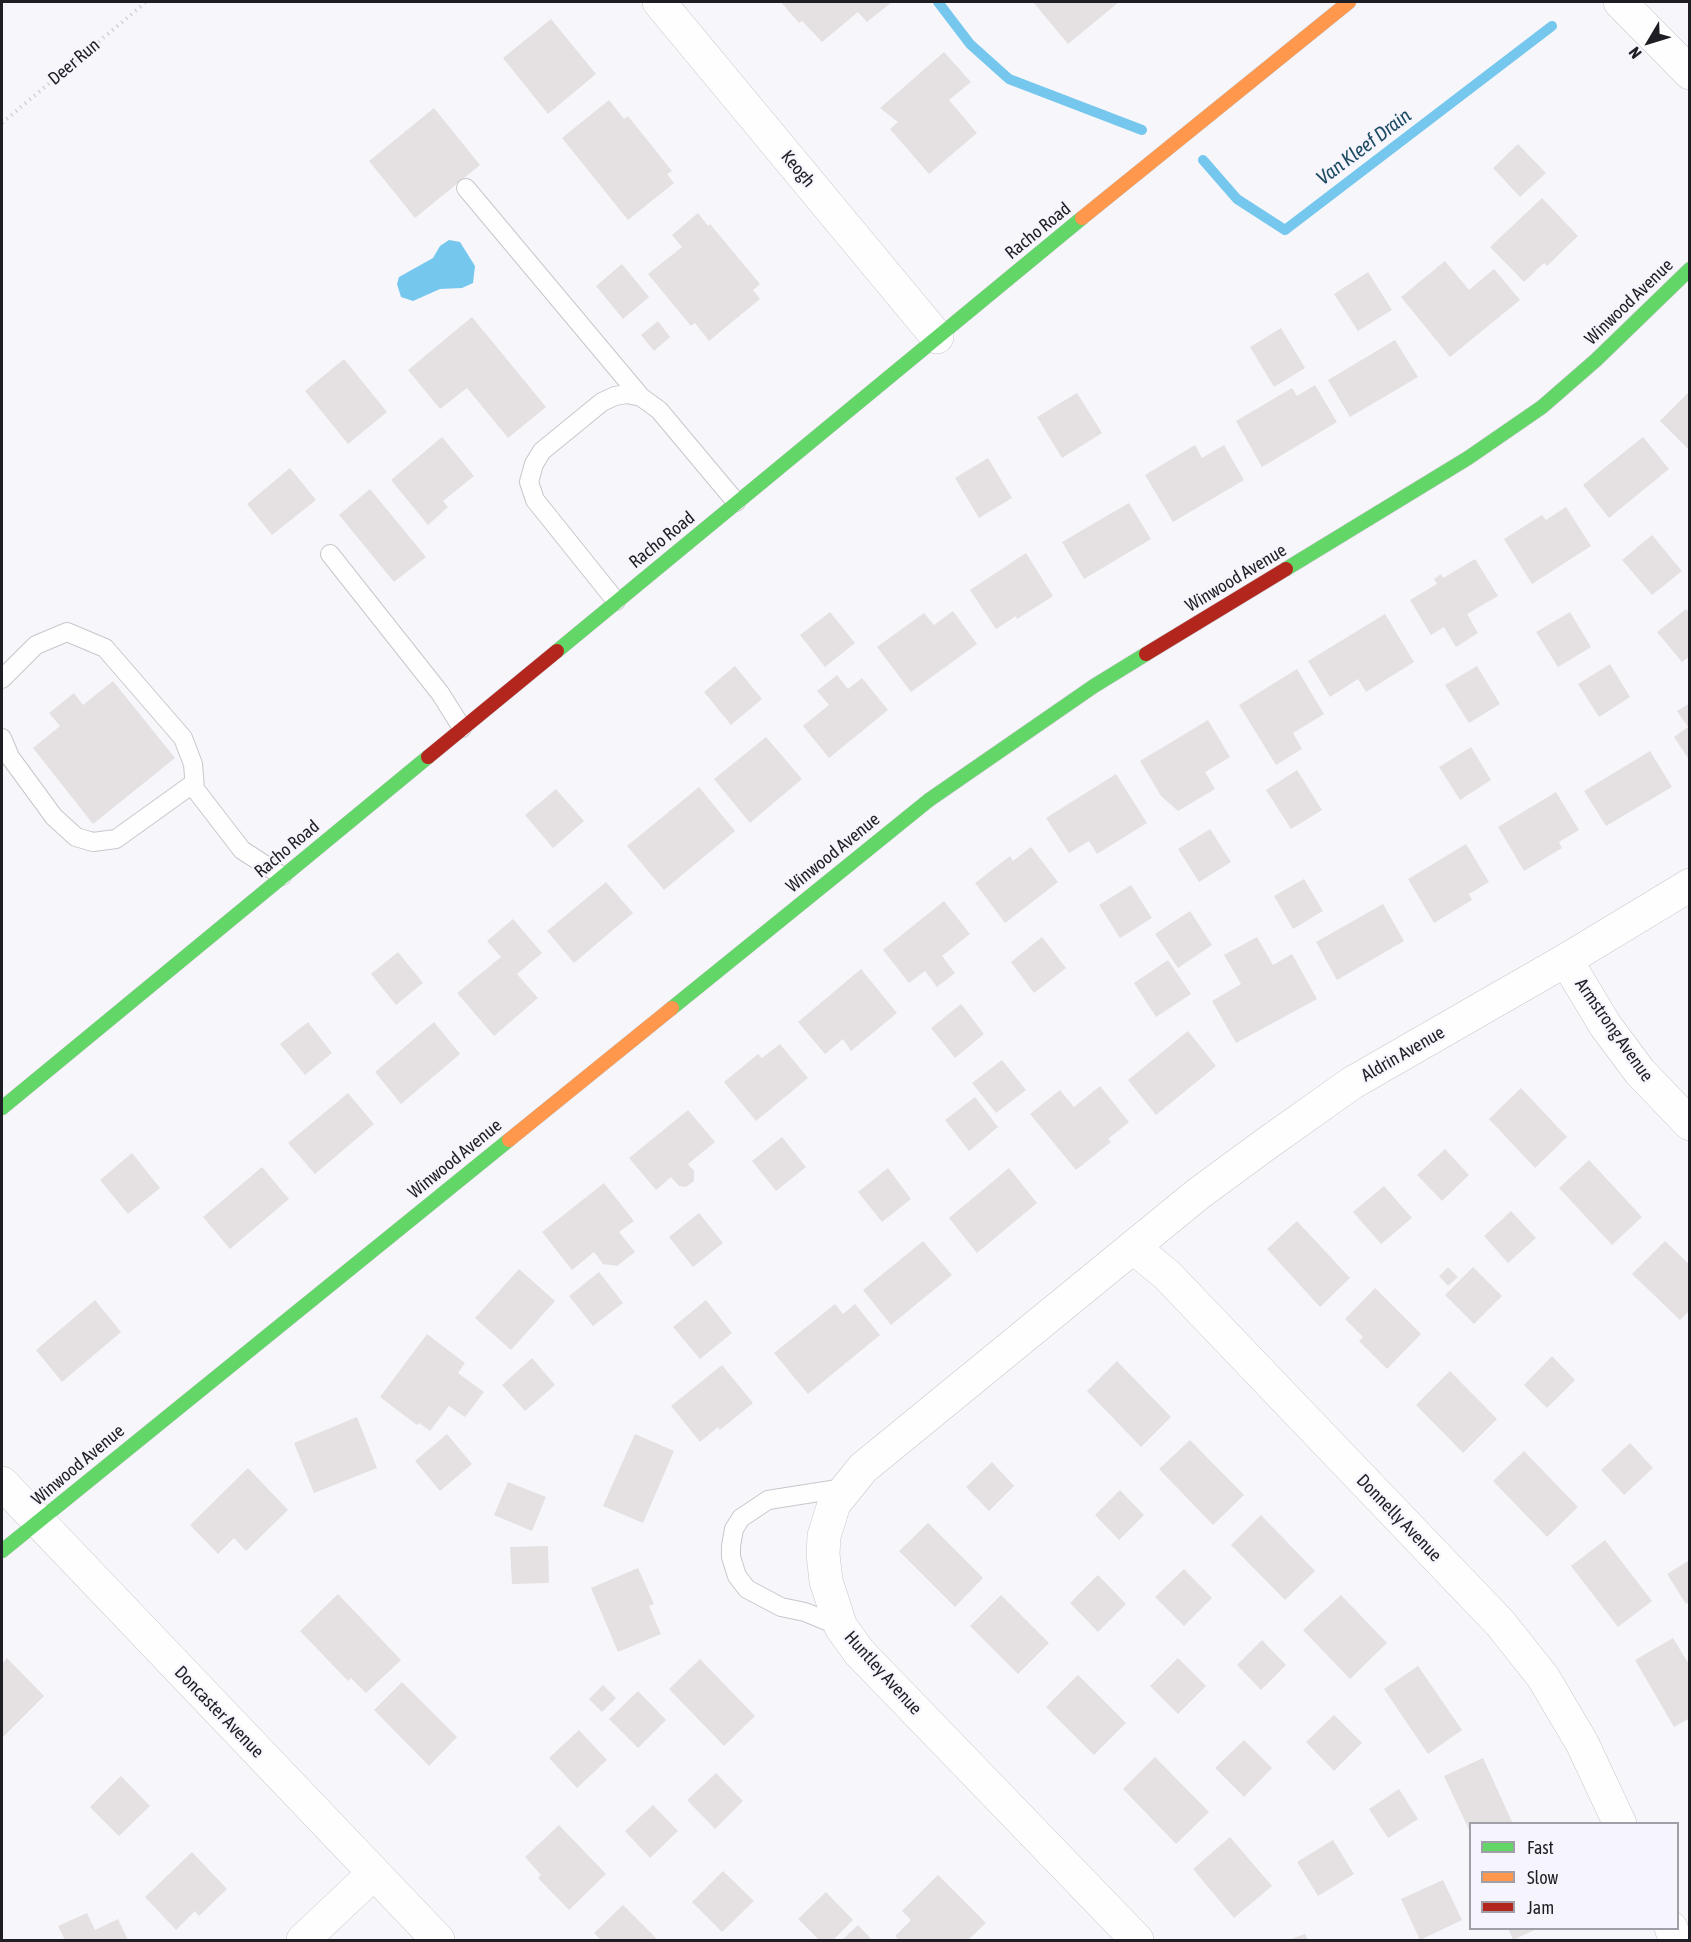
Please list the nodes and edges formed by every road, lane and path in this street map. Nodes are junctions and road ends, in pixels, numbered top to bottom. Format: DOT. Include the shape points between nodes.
graph roads {
  1 [pos="146,2"];
  2 [pos="659,2"];
  3 [pos="1348,2"];
  4 [pos="1620,2"];
  5 [pos="1689,73"];
  6 [pos="2,123"];
  7 [pos="466,188"];
  8 [pos="1689,269"];
  9 [pos="937,337"];
  10 [pos="641,397"];
  11 [pos="736,502"];
  12 [pos="330,554"];
  13 [pos="616,601"];
  14 [pos="2,679"];
  15 [pos="462,728"];
  16 [pos="2,738"];
  17 [pos="194,783"];
  18 [pos="282,876"];
  19 [pos="1689,885"];
  20 [pos="1566,960"];
  21 [pos="2,1108"];
  22 [pos="1689,1124"];
  23 [pos="1133,1247"];
  24 [pos="2,1484"];
  25 [pos="844,1488"];
  26 [pos="39,1522"];
  27 [pos="2,1551"];
  28 [pos="841,1627"];
  29 [pos="1619,1822"];
  30 [pos="373,1874"];
  31 [pos="303,1941"];
  32 [pos="438,1941"];
  33 [pos="1137,1941"];
  1 -- 6 [label="path, Deer Run"];
  2 -- 9 [label="street, Keogh"];
  3 -- 9 [label="street, Racho Road"];
  4 -- 5 [label="street"];
  7 -- 10 [label="lane"];
  8 -- 26 [label="street, Winwood Avenue" via="1551,399 1468,458 1094,686 929,800"];
  9 -- 11 [label="street, Racho Road"];
  10 -- 11 [label="lane" via="659,410"];
  10 -- 13 [label="lane" via="621,395 602,402 542,451 529,482 535,500"];
  11 -- 13 [label="street, Racho Road"];
  12 -- 15 [label="lane" via="440,693"];
  13 -- 15 [label="street, Racho Road"];
  14 -- 17 [label="lane" via="36,645 67,632 105,648 183,738 193,764"];
  15 -- 18 [label="street, Racho Road"];
  16 -- 17 [label="lane" via="10,757 54,817 76,837 93,842 116,839"];
  17 -- 18 [label="lane" via="242,850"];
  18 -- 21 [label="street, Racho Road"];
  19 -- 20 [label="street, Aldrin Avenue"];
  20 -- 22 [label="street, Armstrong Avenue" via="1605,1025 1640,1072"];
  20 -- 23 [label="street, Aldrin Avenue" via="1352,1083 1206,1188"];
  23 -- 25 [label="street, Huntley Avenue" via="863,1468"];
  23 -- 29 [label="street, Donnelly Avenue" via="1167,1275 1500,1623 1543,1677 1582,1743"];
  24 -- 26 [label="street, Doncaster Avenue"];
  25 -- 28 [label="street, Huntley Avenue" via="828,1520 823,1554 826,1581"];
  25 -- 28 [label="lane" via="768,1500 741,1518 731,1546 737,1576 747,1589 781,1607"];
  26 -- 27 [label="street, Winwood Avenue"];
  26 -- 30 [label="street, Doncaster Avenue"];
  28 -- 33 [label="street, Huntley Avenue" via="859,1652"];
  30 -- 31 [label="street"];
  30 -- 32 [label="street, Doncaster Avenue"];
}
